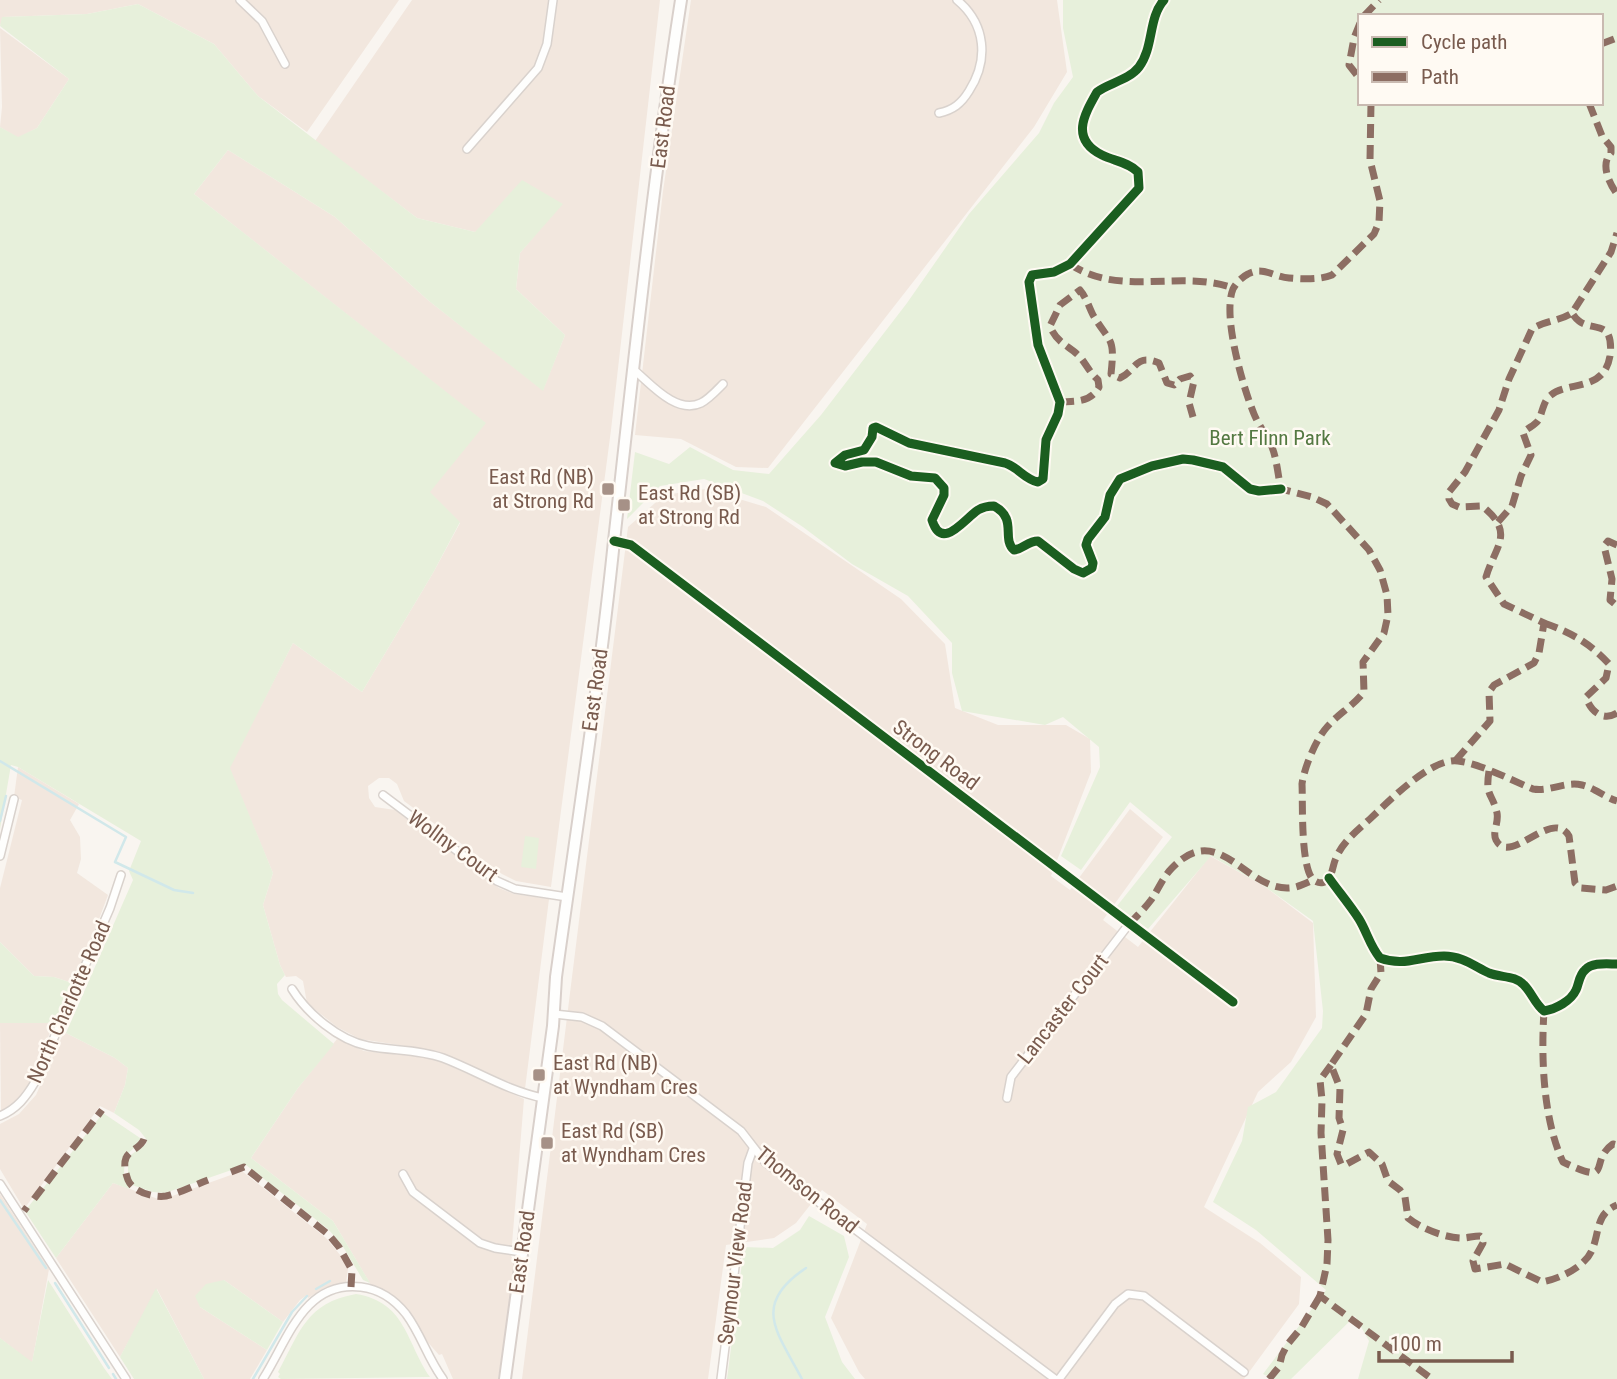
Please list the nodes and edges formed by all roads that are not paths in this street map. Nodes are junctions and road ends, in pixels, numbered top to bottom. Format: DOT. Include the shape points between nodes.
graph roads {
  1 [pos="240,0"];
  2 [pos="553,0"];
  3 [pos="681,0"];
  4 [pos="957,0"];
  5 [pos="285,64"];
  6 [pos="939,113"];
  7 [pos="467,149"];
  8 [pos="632,369"];
  9 [pos="723,384"];
  10 [pos="614,541"];
  11 [pos="383,795"];
  12 [pos="13,799"];
  13 [pos="0,856"];
  14 [pos="121,875"];
  15 [pos="567,897"];
  16 [pos="1129,924"];
  17 [pos="292,989"];
  18 [pos="1233,1002"];
  19 [pos="554,1014"];
  20 [pos="543,1098"];
  21 [pos="1007,1098"];
  22 [pos="0,1116"];
  23 [pos="753,1149"];
  24 [pos="403,1174"];
  25 [pos="0,1184"];
  26 [pos="522,1252"];
  27 [pos="1244,1372"];
  28 [pos="126,1379"];
  29 [pos="263,1379"];
  30 [pos="443,1379"];
  31 [pos="505,1379"];
  32 [pos="720,1379"];
  33 [pos="1057,1379"];
  1 -- 5 [label="street" via="262,21"];
  2 -- 7 [label="street" via="541,63"];
  3 -- 8 [label="main road, East Road"];
  4 -- 6 [label="street" via="978,26 982,61 962,101"];
  8 -- 9 [label="street" via="676,404 688,406 701,403"];
  8 -- 10 [label="main road, East Road"];
  10 -- 15 [label="main road, East Road"];
  10 -- 16 [label="street, Strong Road" via="631,545"];
  11 -- 15 [label="street, Wollny Court" via="497,881 515,889"];
  12 -- 13 [label="street"];
  14 -- 22 [label="street, North Charlotte Road" via="35,1082 23,1100"];
  15 -- 19 [label="main road, East Road"];
  16 -- 18 [label="street, Strong Road"];
  16 -- 21 [label="street, Lancaster Court" via="1011,1077"];
  17 -- 20 [label="street" via="302,1005 354,1042 427,1053"];
  19 -- 20 [label="main road, East Road"];
  19 -- 23 [label="street, Thomson Road" via="582,1017 602,1026 741,1131"];
  20 -- 26 [label="main road, East Road"];
  23 -- 32 [label="street, Seymour View Road"];
  23 -- 33 [label="street, Thomson Road"];
  24 -- 26 [label="street" via="413,1192 480,1243"];
  25 -- 28 [label="street"];
  26 -- 31 [label="main road, East Road"];
  27 -- 33 [label="street" via="1144,1296 1128,1294 1115,1304"];
  29 -- 30 [label="street" via="307,1306 331,1290 359,1287 381,1293 404,1312"];
}
